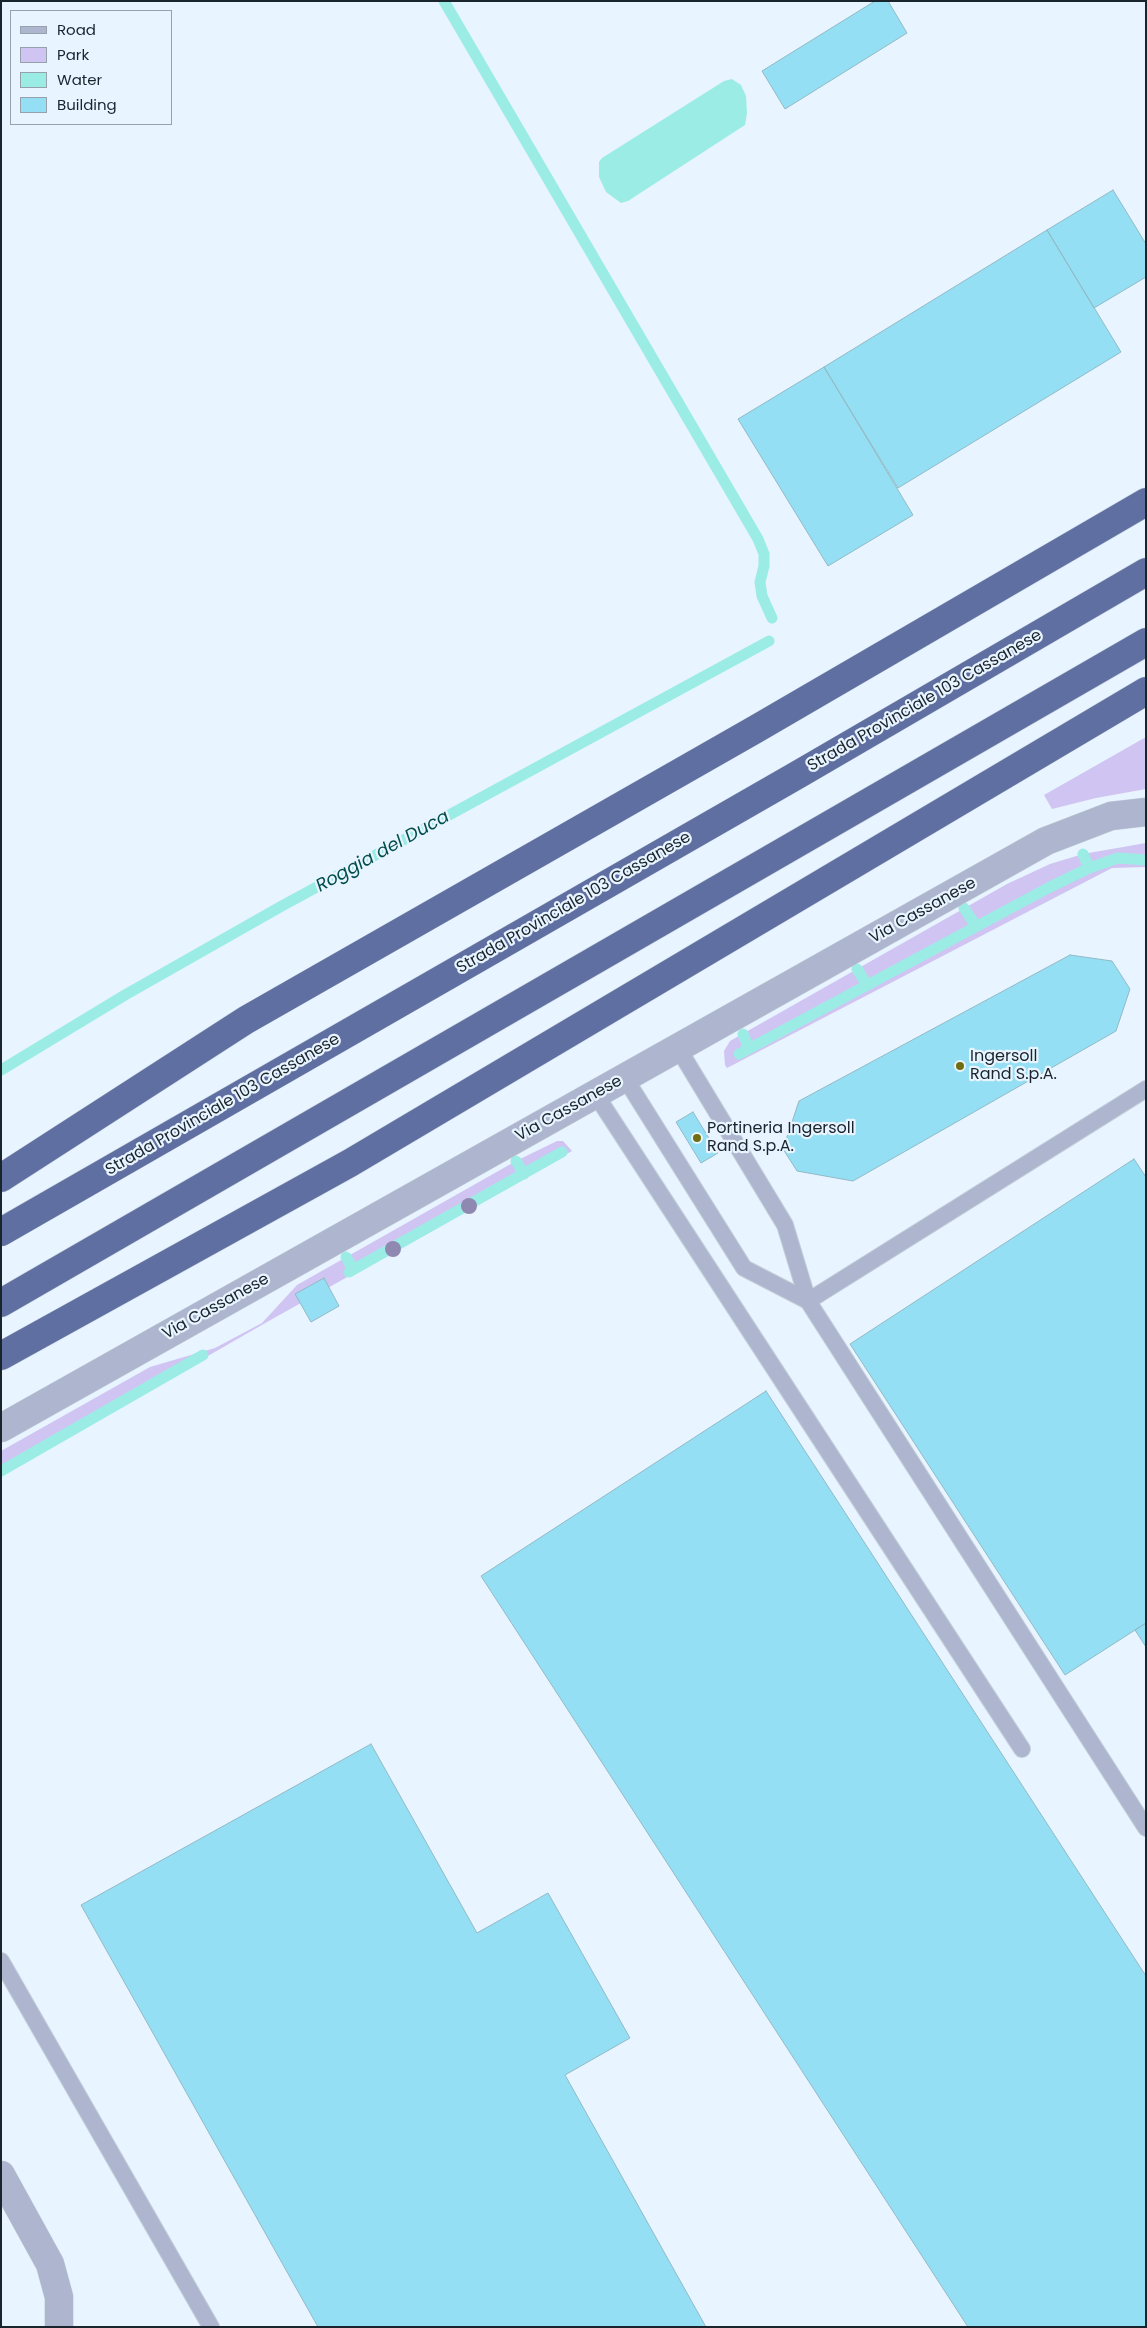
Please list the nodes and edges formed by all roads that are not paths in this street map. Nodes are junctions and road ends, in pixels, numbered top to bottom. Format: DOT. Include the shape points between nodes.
graph roads {
  1 [pos="1146,502"];
  2 [pos="1145,572"];
  3 [pos="1146,642"];
  4 [pos="1146,691"];
  5 [pos="1146,812"];
  6 [pos="678,1048"];
  7 [pos="625,1078"];
  8 [pos="1146,1089"];
  9 [pos="596,1095"];
  10 [pos="1,1178"];
  11 [pos="1,1232"];
  12 [pos="808,1301"];
  13 [pos="1,1303"];
  14 [pos="1,1356"];
  15 [pos="1,1428"];
  16 [pos="1022,1749"];
  17 [pos="1146,1828"];
  18 [pos="1,1961"];
  19 [pos="1,2175"];
  20 [pos="59,2327"];
  21 [pos="211,2327"];
  1 -- 10 [label="highway" via="246,1020"];
  2 -- 11 [label="highway, Strada Provinciale 103 Cassanese"];
  3 -- 13 [label="highway"];
  4 -- 14 [label="highway" via="350,1163"];
  5 -- 6 [label="street, Via Cassanese" via="1111,816 1046,841"];
  6 -- 7 [label="street, Via Cassanese"];
  6 -- 12 [label="lane" via="785,1226"];
  7 -- 9 [label="street, Via Cassanese"];
  7 -- 12 [label="lane" via="744,1268"];
  8 -- 12 [label="lane"];
  9 -- 15 [label="street, Via Cassanese"];
  9 -- 16 [label="lane"];
  12 -- 17 [label="lane"];
  18 -- 21 [label="lane"];
  19 -- 20 [label="street" via="50,2264 59,2297"];
}
